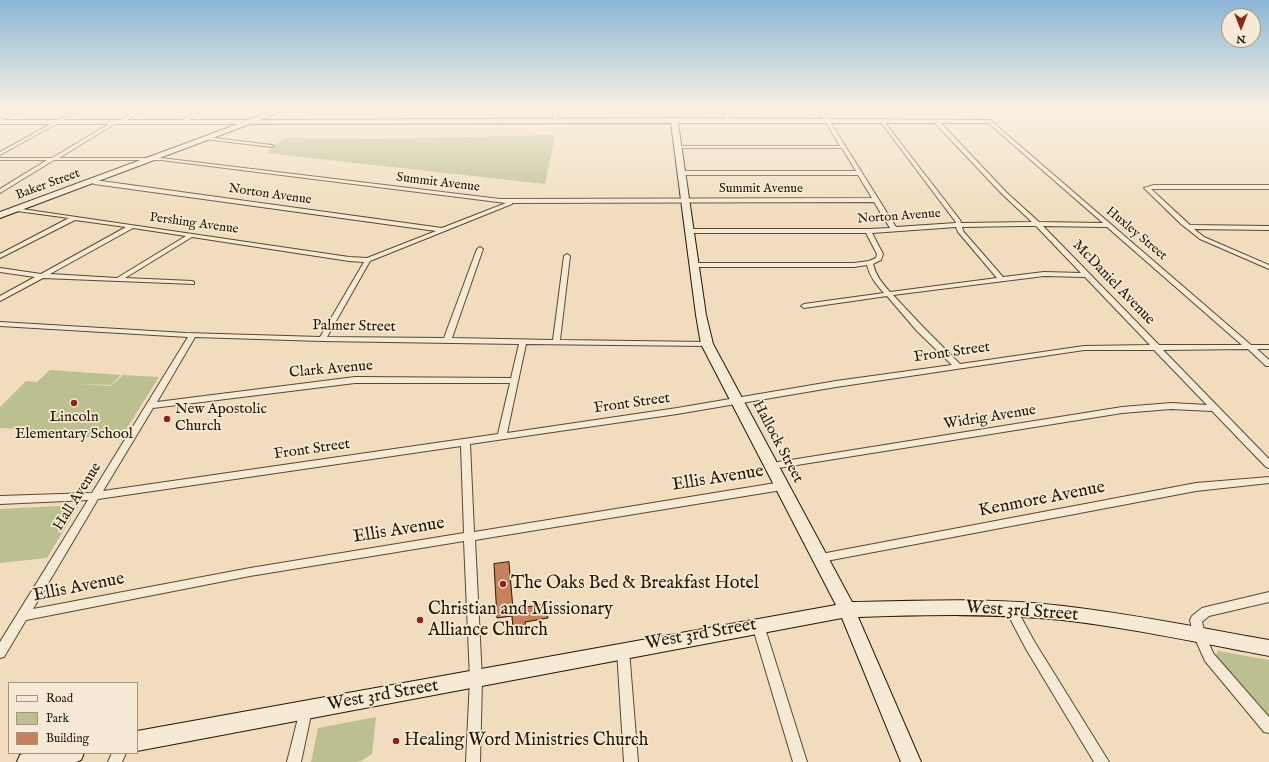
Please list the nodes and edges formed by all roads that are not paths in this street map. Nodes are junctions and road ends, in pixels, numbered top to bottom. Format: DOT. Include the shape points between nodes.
graph roads {
  1 [pos="17,145"];
  2 [pos="78,145"];
  3 [pos="189,145"];
  4 [pos="260,145"];
  5 [pos="900,145"];
  6 [pos="958,145"];
  7 [pos="1015,145"];
  8 [pos="272,146"];
  9 [pos="678,146"];
  10 [pos="844,147"];
  11 [pos="0,154"];
  12 [pos="0,159"];
  13 [pos="53,159"];
  14 [pos="153,159"];
  15 [pos="682,173"];
  16 [pos="860,173"];
  17 [pos="94,182"];
  18 [pos="1269,187"];
  19 [pos="0,191"];
  20 [pos="516,200"];
  21 [pos="686,200"];
  22 [pos="876,200"];
  23 [pos="17,209"];
  24 [pos="0,215"];
  25 [pos="74,218"];
  26 [pos="1037,224"];
  27 [pos="959,225"];
  28 [pos="1108,225"];
  29 [pos="131,227"];
  30 [pos="1188,227"];
  31 [pos="893,228"];
  32 [pos="1269,228"];
  33 [pos="444,230"];
  34 [pos="691,231"];
  35 [pos="868,231"];
  36 [pos="190,236"];
  37 [pos="480,249"];
  38 [pos="0,256"];
  39 [pos="567,256"];
  40 [pos="368,260"];
  41 [pos="870,263"];
  42 [pos="694,265"];
  43 [pos="1269,266"];
  44 [pos="0,270"];
  45 [pos="1087,275"];
  46 [pos="42,276"];
  47 [pos="119,279"];
  48 [pos="1001,279"];
  49 [pos="192,283"];
  50 [pos="887,294"];
  51 [pos="0,299"];
  52 [pos="804,306"];
  53 [pos="0,324"];
  54 [pos="193,336"];
  55 [pos="322,339"];
  56 [pos="447,341"];
  57 [pos="523,342"];
  58 [pos="556,342"];
  59 [pos="707,344"];
  60 [pos="1156,347"];
  61 [pos="1250,347"];
  62 [pos="1269,347"];
  63 [pos="1269,364"];
  64 [pos="958,366"];
  65 [pos="514,381"];
  66 [pos="737,400"];
  67 [pos="152,405"];
  68 [pos="1214,408"];
  69 [pos="502,436"];
  70 [pos="465,442"];
  71 [pos="1269,465"];
  72 [pos="772,466"];
  73 [pos="1269,480"];
  74 [pos="782,486"];
  75 [pos="96,496"];
  76 [pos="0,500"];
  77 [pos="469,537"];
  78 [pos="821,558"];
  79 [pos="1269,597"];
  80 [pos="1011,609"];
  81 [pos="848,610"];
  82 [pos="22,616"];
  83 [pos="758,625"];
  84 [pos="1199,634"];
  85 [pos="1269,648"];
  86 [pos="623,650"];
  87 [pos="0,653"];
  88 [pos="476,679"];
  89 [pos="306,710"];
  90 [pos="1269,727"];
  91 [pos="138,741"];
  92 [pos="69,754"];
  93 [pos="27,762"];
  94 [pos="294,762"];
  95 [pos="473,762"];
  96 [pos="631,762"];
  97 [pos="800,762"];
  98 [pos="911,762"];
  99 [pos="1102,762"];
  1 -- 11 [label="street"];
  2 -- 13 [label="street"];
  3 -- 14 [label="street, Baker Street"];
  4 -- 8 [label="street"];
  5 -- 27 [label="street"];
  6 -- 26 [label="street, McDaniel Avenue"];
  7 -- 28 [label="street, Huxley Street"];
  9 -- 10 [label="street"];
  9 -- 15 [label="street, Hallock Street"];
  10 -- 16 [label="street"];
  12 -- 13 [label="street, Summit Avenue"];
  13 -- 14 [label="street, Summit Avenue"];
  13 -- 19 [label="street"];
  14 -- 17 [label="street, Baker Street"];
  14 -- 20 [label="street, Summit Avenue" via="485,200"];
  15 -- 16 [label="street"];
  15 -- 21 [label="street, Hallock Street"];
  16 -- 22 [label="street"];
  17 -- 23 [label="street, Baker Street"];
  17 -- 33 [label="street, Norton Avenue"];
  18 -- 30 [label="street" via="1149,187 1148,190"];
  20 -- 21 [label="street, Summit Avenue"];
  20 -- 33 [label="street"];
  21 -- 22 [label="street, Summit Avenue"];
  21 -- 34 [label="street, Hallock Street"];
  22 -- 31 [label="street"];
  23 -- 24 [label="street, Baker Street"];
  23 -- 25 [label="street, Pershing Avenue"];
  25 -- 29 [label="street, Pershing Avenue"];
  25 -- 38 [label="street"];
  26 -- 27 [label="street, Norton Avenue"];
  26 -- 28 [label="street, Norton Avenue"];
  26 -- 45 [label="street, McDaniel Avenue"];
  27 -- 31 [label="street, Norton Avenue"];
  27 -- 48 [label="street" via="960,231"];
  28 -- 61 [label="street, Huxley Street"];
  29 -- 36 [label="street, Pershing Avenue"];
  29 -- 46 [label="street"];
  30 -- 32 [label="street"];
  30 -- 43 [label="street" via="1202,238"];
  31 -- 35 [label="street, Norton Avenue"];
  33 -- 40 [label="street"];
  34 -- 35 [label="street, Norton Avenue"];
  34 -- 42 [label="street, Hallock Street"];
  35 -- 41 [label="street" via="880,256"];
  36 -- 40 [label="street, Pershing Avenue"];
  36 -- 47 [label="street"];
  37 -- 56 [label="street"];
  39 -- 58 [label="street"];
  40 -- 55 [label="street"];
  41 -- 42 [label="street"];
  41 -- 50 [label="street" via="872,272"];
  42 -- 59 [label="street, Hallock Street"];
  44 -- 46 [label="street"];
  45 -- 48 [label="street" via="1044,274"];
  45 -- 60 [label="street, McDaniel Avenue"];
  46 -- 47 [label="street"];
  46 -- 51 [label="street"];
  47 -- 49 [label="street"];
  48 -- 50 [label="street"];
  50 -- 52 [label="street"];
  50 -- 64 [label="street"];
  53 -- 54 [label="street, Palmer Street"];
  54 -- 55 [label="street, Palmer Street"];
  54 -- 67 [label="street, Hall Avenue"];
  55 -- 56 [label="street, Palmer Street"];
  56 -- 57 [label="street, Palmer Street"];
  57 -- 58 [label="street, Palmer Street"];
  57 -- 65 [label="street"];
  58 -- 59 [label="street, Palmer Street"];
  59 -- 66 [label="street, Hallock Street"];
  60 -- 61 [label="street, Front Street"];
  60 -- 64 [label="street, Front Street" via="1084,348"];
  60 -- 68 [label="street, McDaniel Avenue"];
  61 -- 62 [label="street, Front Street"];
  61 -- 63 [label="street, Huxley Street"];
  64 -- 66 [label="street, Front Street"];
  65 -- 67 [label="street, Clark Avenue" via="355,380"];
  65 -- 69 [label="street"];
  66 -- 69 [label="street, Front Street"];
  66 -- 72 [label="street, Hallock Street"];
  67 -- 75 [label="street, Hall Avenue"];
  68 -- 71 [label="street, McDaniel Avenue"];
  68 -- 72 [label="street, Widrig Avenue" via="1156,407 1122,410"];
  69 -- 70 [label="street, Front Street"];
  70 -- 75 [label="street, Front Street"];
  70 -- 77 [label="street"];
  72 -- 74 [label="street, Hallock Street"];
  73 -- 78 [label="street, Kenmore Avenue" via="1196,487"];
  74 -- 77 [label="street, Ellis Avenue"];
  74 -- 78 [label="street, Hallock Street"];
  75 -- 76 [label="street, Front Street"];
  75 -- 82 [label="street, Hall Avenue"];
  77 -- 82 [label="street, Ellis Avenue" via="250,572"];
  77 -- 88 [label="street"];
  78 -- 81 [label="street, Hallock Street"];
  79 -- 84 [label="street" via="1206,612 1196,620"];
  80 -- 81 [label="street, West 3rd Street" via="960,607"];
  80 -- 84 [label="street, West 3rd Street" via="1104,618"];
  80 -- 99 [label="street" via="1030,645"];
  81 -- 83 [label="street, West 3rd Street"];
  81 -- 98 [label="street, Hallock Street"];
  82 -- 87 [label="street, Hall Avenue"];
  83 -- 86 [label="street, West 3rd Street"];
  83 -- 97 [label="street"];
  84 -- 85 [label="street, West 3rd Street"];
  84 -- 90 [label="street" via="1209,657"];
  86 -- 88 [label="street, West 3rd Street"];
  86 -- 96 [label="street"];
  88 -- 89 [label="street, West 3rd Street"];
  88 -- 95 [label="street"];
  89 -- 91 [label="street, West 3rd Street"];
  89 -- 94 [label="street"];
  92 -- 93 [label="street"];
}
